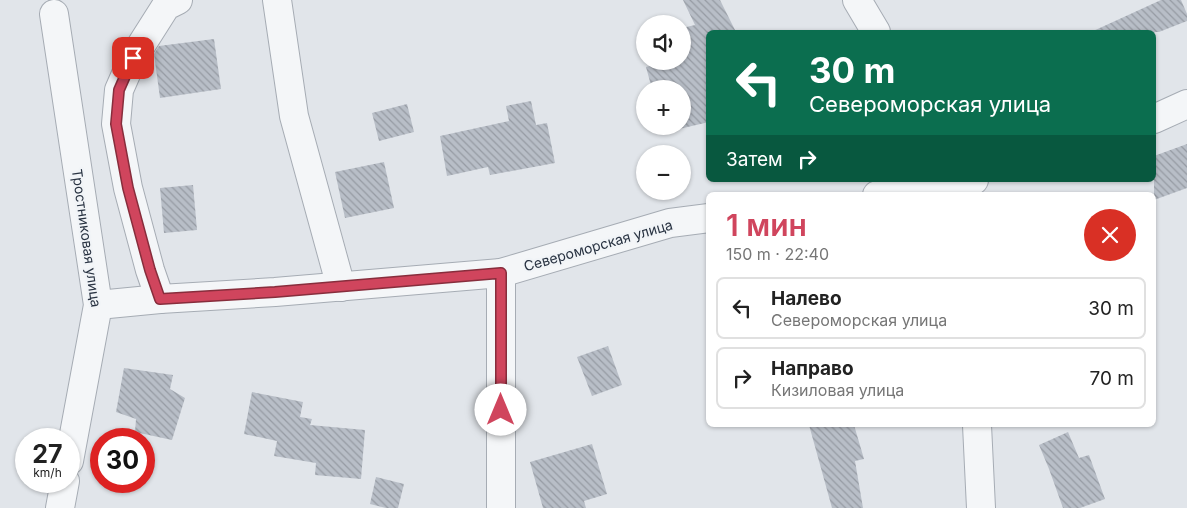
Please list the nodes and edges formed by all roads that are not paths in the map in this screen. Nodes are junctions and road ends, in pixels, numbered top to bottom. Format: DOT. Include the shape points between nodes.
graph roads {
  1 [pos="178,0"];
  2 [pos="277,0"];
  3 [pos="857,0"];
  4 [pos="54,14"];
  5 [pos="875,30"];
  6 [pos="1187,104"];
  7 [pos="1156,118"];
  8 [pos="966,185"];
  9 [pos="904,192"];
  10 [pos="706,218"];
  11 [pos="501,273"];
  12 [pos="342,287"];
  13 [pos="160,299"];
  14 [pos="98,305"];
  15 [pos="977,427"];
  16 [pos="75,428"];
  17 [pos="63,493"];
  18 [pos="60,508"];
  19 [pos="501,508"];
  20 [pos="981,508"];
  1 -- 13 [label="street" via="166,6 133,58 119,90 116,124 128,188"];
  2 -- 12 [label="street" via="294,116"];
  3 -- 5 [label="street"];
  4 -- 14 [label="street, Тростниковая улица"];
  6 -- 7 [label="street"];
  8 -- 9 [label="street"];
  10 -- 11 [label="street, Североморская улица" via="670,223"];
  11 -- 12 [label="street, Североморская улица"];
  11 -- 19 [label="street"];
  12 -- 13 [label="street, Североморская улица"];
  13 -- 14 [label="street, Североморская улица"];
  14 -- 16 [label="street, Тростниковая улица"];
  15 -- 20 [label="street"];
  17 -- 18 [label="street"];
}
